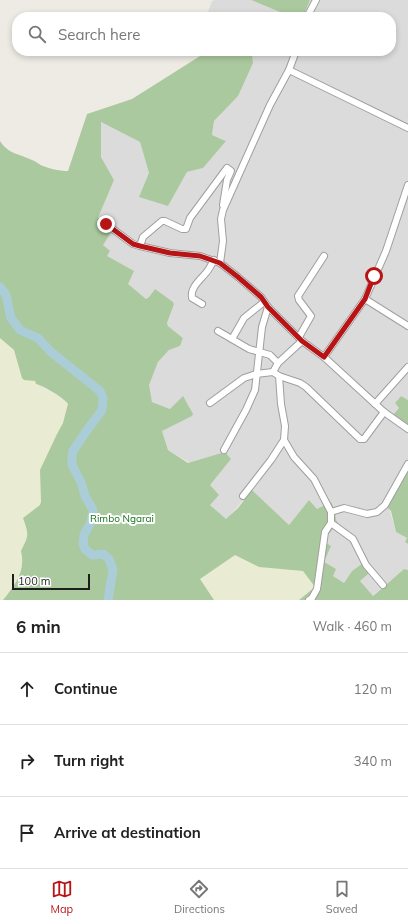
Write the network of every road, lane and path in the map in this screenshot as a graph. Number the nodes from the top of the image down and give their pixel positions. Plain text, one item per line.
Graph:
1 (316, 0) edge
2 (310, 12) edge
3 (294, 56) edge
4 (289, 70) junction
5 (408, 128) edge
6 (230, 171) junction
7 (238, 175) junction
8 (408, 185) edge
9 (223, 210) junction
10 (106, 224) dead end
11 (140, 246) junction
12 (324, 256) dead end
13 (217, 262) junction
14 (365, 299) junction
15 (264, 302) junction
16 (202, 304) dead end
17 (268, 307) junction
18 (408, 326) edge
19 (218, 331) dead end
20 (232, 339) junction
21 (300, 339) junction
22 (259, 353) junction
23 (324, 357) junction
24 (278, 363) junction
25 (408, 367) edge
26 (273, 372) junction
27 (256, 374) junction
28 (279, 376) junction
29 (210, 403) dead end
30 (376, 404) junction
31 (384, 412) junction
32 (408, 429) edge
33 (284, 440) junction
34 (224, 450) dead end
35 (408, 464) edge
36 (243, 496) dead end
37 (331, 512) junction
38 (331, 523) junction
39 (383, 585) dead end
40 (309, 600) edge

1 - 2 street
3 - 4 street
4 - 5 street
4 - 7 street
6 - 7 street
6 - 9 street
6 - 11 street
7 - 9 street
8 - 14 street
9 - 13 street
10 - 11 street
11 - 13 street
12 - 21 street
13 - 15 street
13 - 16 street
14 - 18 street
14 - 23 street
15 - 17 street
15 - 20 street
17 - 21 street
17 - 22 street
19 - 20 street
20 - 22 street
21 - 23 street
21 - 24 street
22 - 24 street
22 - 27 street
23 - 30 street
24 - 26 street
25 - 30 street
26 - 27 street
26 - 28 street
27 - 29 street
27 - 34 street
28 - 31 street
28 - 33 street
30 - 31 street
31 - 32 street
33 - 36 street
33 - 37 street
35 - 37 street
37 - 38 street
38 - 39 street
38 - 40 street

